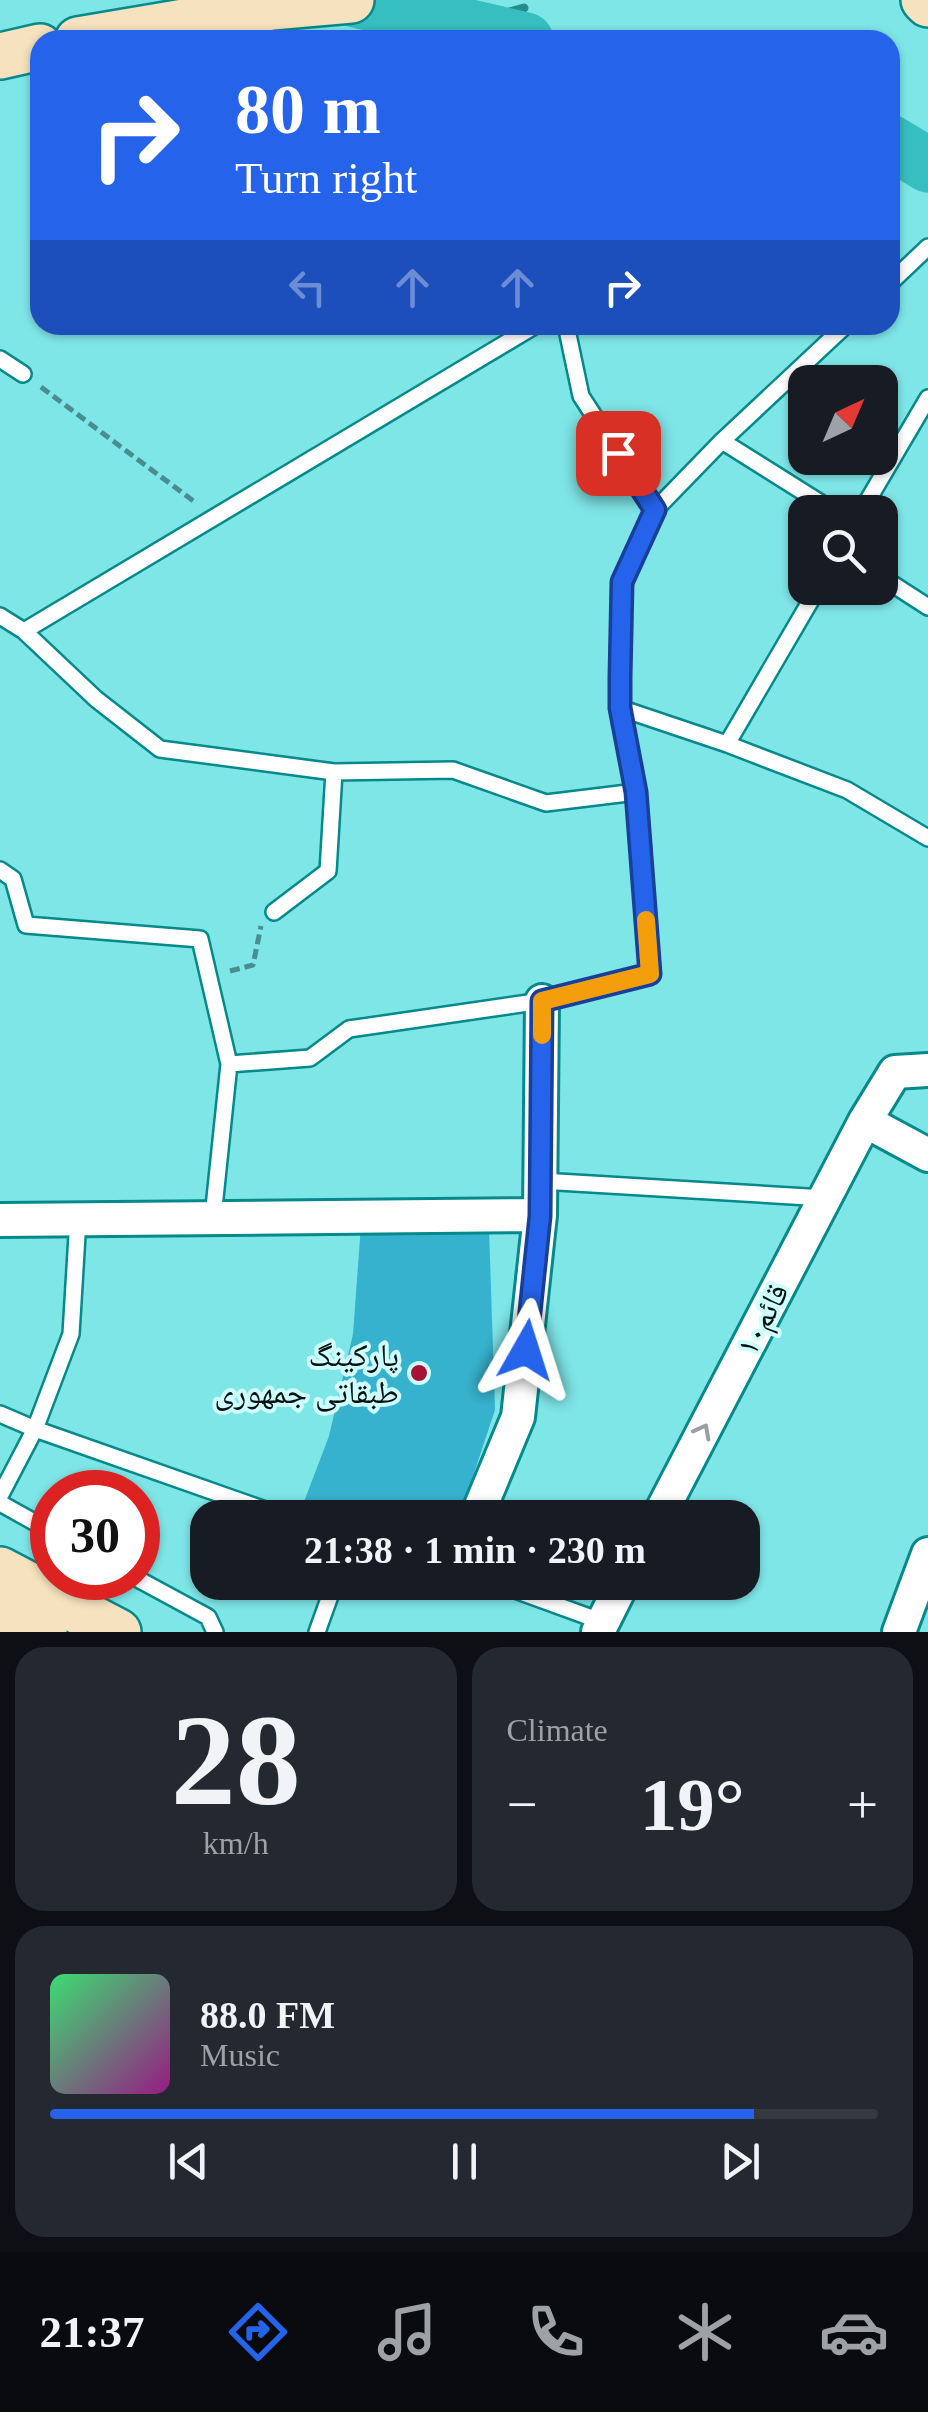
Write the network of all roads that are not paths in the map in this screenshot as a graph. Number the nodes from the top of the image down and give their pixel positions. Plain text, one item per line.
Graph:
1 (352, 0) edge
2 (150, 30) edge
3 (30, 49) edge
4 (0, 56) edge
5 (928, 248) edge
6 (900, 274) edge
7 (519, 335) edge
8 (568, 335) edge
9 (835, 335) edge
10 (0, 359) edge
11 (23, 374) road end
12 (928, 398) edge
13 (722, 441) junction
14 (808, 495) edge
15 (872, 495) edge
16 (655, 510) junction
17 (898, 588) edge
18 (808, 605) edge
19 (928, 608) edge
20 (0, 616) edge
21 (24, 631) junction
22 (620, 708) junction
23 (728, 744) junction
24 (334, 772) junction
25 (636, 792) junction
26 (928, 838) edge
27 (0, 870) edge
28 (274, 912) road end
29 (542, 1001) junction
30 (228, 1064) junction
31 (928, 1070) edge
32 (866, 1121) junction
33 (928, 1155) edge
34 (540, 1180) junction
35 (825, 1198) junction
36 (540, 1216) junction
37 (213, 1217) junction
38 (78, 1219) junction
39 (0, 1220) edge
40 (0, 1414) edge
41 (34, 1429) junction
42 (0, 1500) edge
43 (237, 1500) edge
44 (483, 1500) edge
45 (667, 1500) edge
46 (30, 1518) edge
47 (928, 1554) edge
48 (0, 1570) edge
49 (160, 1591) edge
50 (329, 1600) edge
51 (536, 1600) edge
52 (614, 1600) edge
53 (0, 1608) edge
54 (600, 1627) edge
55 (44, 1632) edge
56 (118, 1632) edge
57 (215, 1632) edge
58 (318, 1632) edge
59 (899, 1632) edge

1 - 2 main road
3 - 4 main road
5 - 6 lane
7 - 21 lane
8 - 16 lane
9 - 13 lane
10 - 11 lane
12 - 15 lane
13 - 14 lane
13 - 16 lane
16 - 22 lane
17 - 19 lane
18 - 23 lane
20 - 21 lane
21 - 24 lane
22 - 23 lane
22 - 25 lane
23 - 26 lane
24 - 25 lane
24 - 28 lane
25 - 29 lane
27 - 30 lane
29 - 30 lane
29 - 34 street
30 - 37 lane
31 - 32 street, قائم۱۰
32 - 33 street
32 - 35 street, قائم۱۰
34 - 35 lane
34 - 36 street
45 -> 35 street, قائم۱۰
36 - 37 street
36 - 44 street
37 - 38 street
38 - 39 street
38 - 41 lane
40 - 41 lane
41 - 42 lane
41 - 43 lane
42 - 46 lane
47 - 59 street
48 - 56 main road
49 - 57 lane
50 - 58 lane
51 - 54 lane
52 - 54 street
53 - 55 main road

